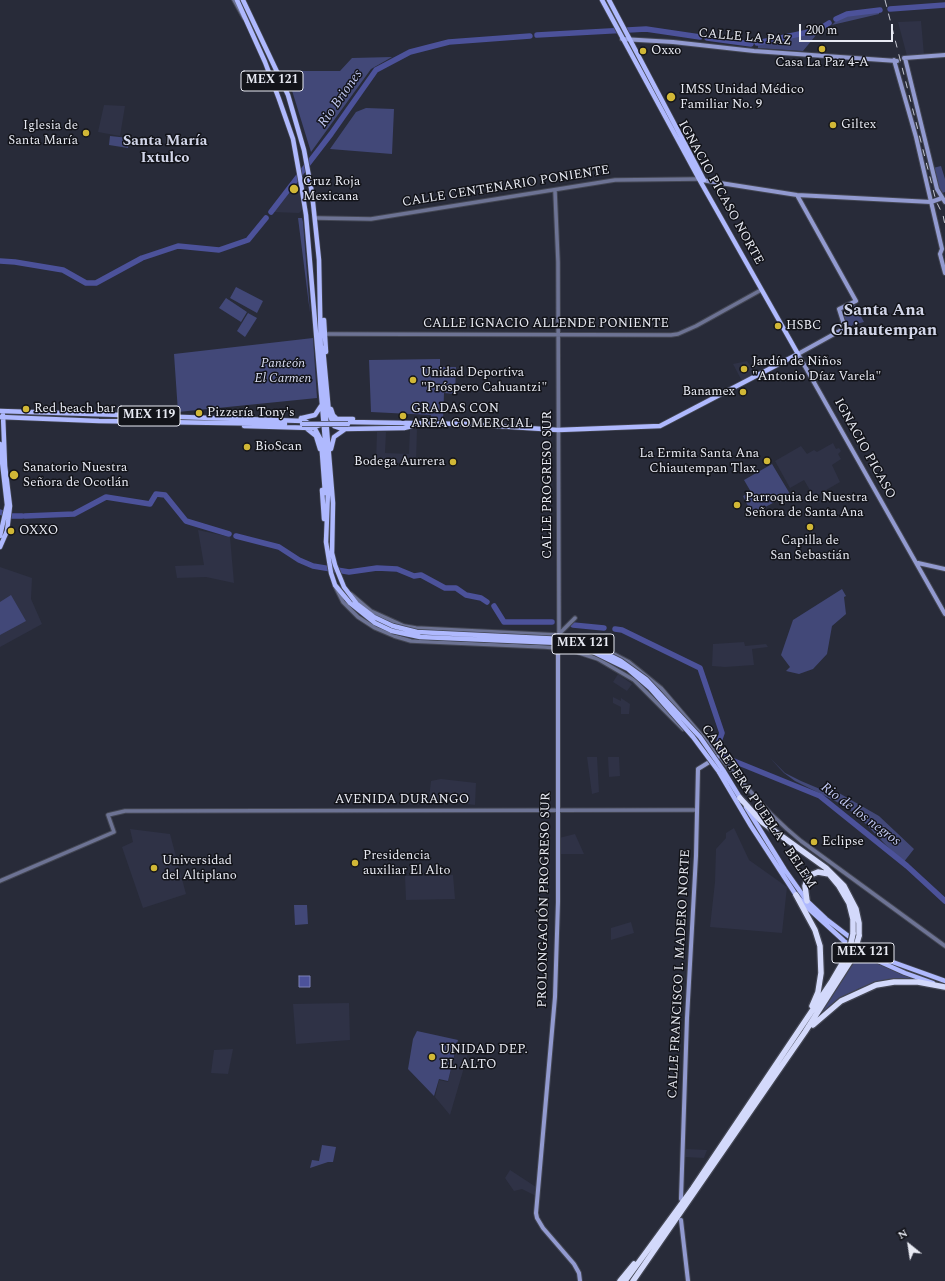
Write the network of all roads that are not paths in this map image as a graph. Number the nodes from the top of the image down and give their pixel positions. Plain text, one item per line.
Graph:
1 (234, 0) edge
2 (237, 0) edge
3 (244, 0) edge
4 (602, 0) edge
5 (609, 0) edge
6 (247, 22) junction
7 (622, 39) junction
8 (628, 39) junction
9 (945, 55) edge
10 (701, 180) junction
11 (555, 191) junction
12 (797, 195) junction
13 (944, 200) edge
14 (931, 202) junction
15 (316, 218) junction
16 (309, 248) junction
17 (319, 248) junction
18 (311, 267) junction
19 (320, 267) junction
20 (945, 273) edge
21 (762, 290) junction
22 (313, 297) junction
23 (323, 334) junction
24 (557, 334) junction
25 (798, 354) junction
26 (322, 405) junction
27 (1, 411) edge
28 (331, 412) junction
29 (82, 413) junction
30 (1, 417) edge
31 (16, 419) junction
32 (337, 419) junction
33 (82, 421) junction
34 (216, 421) junction
35 (303, 423) junction
36 (327, 423) junction
37 (346, 425) junction
38 (473, 425) junction
39 (3, 427) junction
40 (314, 428) junction
41 (558, 430) junction
42 (0, 444) edge
43 (330, 454) junction
44 (327, 503) junction
45 (8, 512) junction
46 (7, 520) junction
47 (332, 531) junction
48 (326, 535) junction
49 (0, 536) edge
50 (0, 547) edge
51 (331, 561) junction
52 (918, 564) junction
53 (945, 570) edge
54 (338, 580) junction
55 (335, 585) junction
56 (945, 614) edge
57 (575, 618) dead end
58 (393, 628) junction
59 (529, 634) junction
60 (548, 635) junction
61 (558, 635) junction
62 (569, 636) junction
63 (553, 640) junction
64 (563, 643) junction
65 (528, 646) junction
66 (545, 647) junction
67 (557, 648) junction
68 (567, 649) junction
69 (607, 650) junction
70 (622, 658) junction
71 (598, 659) junction
72 (617, 669) junction
73 (693, 737) junction
74 (719, 756) junction
75 (721, 771) junction
76 (740, 798) junction
77 (557, 810) junction
78 (697, 810) junction
79 (0, 881) edge
80 (796, 895) junction
81 (808, 901) junction
82 (856, 935) junction
83 (945, 946) edge
84 (851, 954) junction
85 (945, 981) edge
86 (945, 987) edge
87 (808, 1016) junction
88 (805, 1032) junction
89 (682, 1199) dead end
90 (682, 1220) dead end
91 (650, 1248) junction
92 (634, 1279) edge
93 (580, 1281) edge
94 (620, 1281) edge
95 (626, 1281) edge
96 (688, 1281) edge

1 - 6 street, CARRETERA PUEBLA - BELEM
2 - 6 main road, CARRETERA PUEBLA - BELEM / MEX 121
3 - 15 main road, MEX 121
4 - 7 main road, IGNACIO PICASO NORTE
5 - 8 main road, IGNACIO PICASO NORTE
6 - 16 main road, CARRETERA PUEBLA - BELEM / MEX 121
7 - 8 main road, CALLE LA PAZ
7 - 10 main road, IGNACIO PICASO NORTE
8 - 10 main road, IGNACIO PICASO NORTE
8 - 14 main road, CALLE LA PAZ
9 - 13 main road
10 - 11 street, CALLE CENTENARIO PONIENTE
10 - 12 main road
10 - 21 main road, IGNACIO PICASO NORTE
11 - 15 street, CALLE CENTENARIO PONIENTE
11 - 24 street, CALLE PROGRESO SUR
12 - 14 main road
12 - 25 main road
13 - 14 main road
14 - 20 main road
15 - 17 main road, MEX 121
16 - 17 main road
16 - 18 main road, CARRETERA PUEBLA - BELEM / MEX 121
17 - 19 main road, MEX 121
18 - 19 main road
18 - 22 main road, CARRETERA PUEBLA - BELEM / MEX 121
19 - 23 main road, MEX 121
21 - 24 street, CALLE IGNACIO ALLENDE PONIENTE
21 - 25 main road, IGNACIO PICASO NORTE
22 - 23 main road
22 - 26 main road, CARRETERA PUEBLA - BELEM / MEX 121
23 - 24 street, CALLE IGNACIO ALLENDE PONIENTE
23 - 28 main road
23 - 36 main road
24 - 41 street, CALLE PROGRESO SUR
25 - 41 main road
25 - 52 main road, IGNACIO PICASO
26 - 35 main road
26 - 36 main road, CARRETERA PUEBLA - BELEM / MEX 121
27 - 29 main road, MEX 119
27 - 30 main road, MEX 119
28 - 32 main road
28 - 36 main road
29 - 33 main road
29 - 34 main road, MEX 119
30 - 31 main road, MEX 119
30 - 39 main road, MEX 119
31 - 33 main road, MEX 119
31 - 39 main road
32 - 36 main road
32 - 37 main road
33 - 34 main road, MEX 119
34 - 35 main road
35 - 37 main road, bridge
35 - 40 main road
35 - 40 main road
35 - 48 main road
36 - 37 main road
36 - 40 main road
36 - 43 main road, CARRETERA PUEBLA - BELEM / MEX 121
36 - 44 main road, CARRETERA PUEBLA - BELEM / MEX 121
37 - 38 main road
37 - 38 main road
37 - 43 main road
38 - 41 main road
39 - 45 main road, MEX 119
40 - 44 main road
41 - 61 street, CALLE PROGRESO SUR
42 - 45 main road, MEX 119
43 - 47 main road, CARRETERA PUEBLA - BELEM / MEX 121
44 - 47 main road
44 - 48 main road, CARRETERA PUEBLA - BELEM / MEX 121
45 - 46 main road, MEX 119
46 - 49 main road, MEX 119
46 - 50 main road, MEX 119
47 - 51 main road, CARRETERA PUEBLA - BELEM / MEX 121
48 - 51 main road, CARRETERA PUEBLA - BELEM / MEX 121
51 - 54 main road, CARRETERA PUEBLA - BELEM / MEX 121
52 - 53 main road
52 - 56 main road, IGNACIO PICASO
54 - 55 main road, CARRETERA PUEBLA - BELEM / MEX 121
54 - 58 main road, CARRETERA PUEBLA - BELEM / MEX 121
54 - 59 street
55 - 58 main road, CARRETERA PUEBLA - BELEM / MEX 121
55 - 65 street, CARRETERA PUEBLA - BELEM
57 - 61 street
58 - 73 main road, CARRETERA PUEBLA - BELEM / MEX 121, bridge
58 - 75 main road, CARRETERA PUEBLA - BELEM / MEX 121, bridge
59 - 60 street
59 - 65 street
60 - 61 street
60 - 63 street
61 - 62 street
61 - 63 street
61 - 64 street
61 - 67 main road, PROLONGACIÓN PROGRESO SUR
62 - 64 street
62 - 69 street
63 - 66 street
63 - 67 street
64 - 67 street
64 - 68 street
65 - 66 street, CARRETERA PUEBLA - BELEM
66 - 67 street, CARRETERA PUEBLA - BELEM
67 - 68 street, CARRETERA PUEBLA - BELEM
67 - 77 main road, PROLONGACIÓN PROGRESO SUR
68 - 71 street, CARRETERA PUEBLA - BELEM
69 - 70 street
69 - 71 street
70 - 72 street
70 - 74 street
71 - 72 street, CARRETERA PUEBLA - BELEM
72 - 73 street, CARRETERA PUEBLA - BELEM
73 - 75 main road, CARRETERA PUEBLA - BELEM / MEX 121, bridge
74 - 78 main road, CALLE FRANCISCO I. MADERO NORTE
74 - 83 street
75 - 76 main road, CARRETERA PUEBLA - BELEM / MEX 121
75 - 80 main road, CARRETERA PUEBLA - BELEM / MEX 121
76 - 81 main road, CARRETERA PUEBLA - BELEM / MEX 121
76 - 82 highway
77 - 78 street, AVENIDA DURANGO
77 - 79 street, AVENIDA DURANGO
77 - 93 main road, PROLONGACIÓN PROGRESO SUR
78 - 89 main road, CALLE FRANCISCO I. MADERO NORTE
80 - 86 main road, CARRETERA PUEBLA - BELEM / MEX 121
80 - 87 highway
81 - 82 highway
81 - 85 main road, CARRETERA PUEBLA - BELEM / MEX 121
82 - 84 highway, bridge
84 - 87 highway
84 - 88 highway
86 - 88 highway
87 - 91 highway
88 - 92 highway
90 - 96 main road
91 - 94 highway
91 - 95 highway

